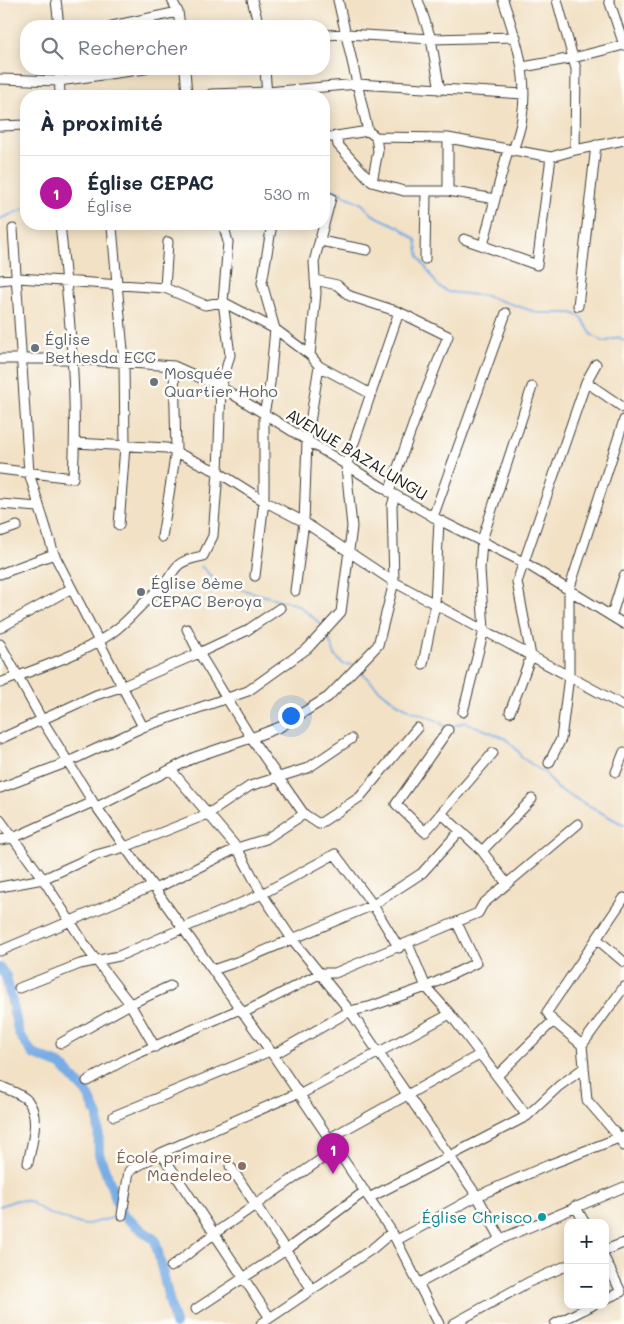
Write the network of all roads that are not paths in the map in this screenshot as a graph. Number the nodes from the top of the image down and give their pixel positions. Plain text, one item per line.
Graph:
1 (56, 0) edge
2 (172, 0) edge
3 (252, 0) edge
4 (338, 0) edge
5 (418, 0) edge
6 (504, 0) edge
7 (557, 0) edge
8 (609, 0) edge
9 (178, 12) junction
10 (58, 20) edge
11 (140, 20) edge
12 (179, 20) edge
13 (257, 20) edge
14 (347, 34) junction
15 (330, 35) edge
16 (516, 37) junction
17 (431, 40) junction
18 (624, 45) edge
19 (573, 58) junction
20 (522, 67) junction
21 (59, 75) edge
22 (102, 75) edge
23 (186, 75) edge
24 (265, 75) edge
25 (0, 79) edge
26 (59, 81) junction
27 (357, 84) junction
28 (60, 90) edge
29 (187, 90) edge
30 (267, 90) edge
31 (303, 90) edge
32 (440, 90) junction
33 (524, 94) junction
34 (20, 125) edge
35 (0, 126) edge
36 (368, 131) junction
37 (336, 136) junction
38 (330, 137) edge
39 (376, 137) junction
40 (448, 138) junction
41 (624, 140) edge
42 (596, 146) junction
43 (510, 150) junction
44 (575, 150) junction
45 (551, 157) junction
46 (372, 182) junction
47 (426, 191) junction
48 (448, 191) junction
49 (331, 198) dead end
50 (495, 199) junction
51 (330, 202) edge
52 (13, 229) dead end
53 (61, 230) edge
54 (112, 230) edge
55 (225, 230) edge
56 (271, 230) edge
57 (323, 230) edge
58 (464, 239) dead end
59 (320, 241) junction
60 (168, 242) dead end
61 (483, 245) junction
62 (367, 250) dead end
63 (425, 259) dead end
64 (18, 278) junction
65 (0, 280) edge
66 (315, 280) junction
67 (66, 282) junction
68 (116, 283) junction
69 (165, 288) junction
70 (223, 302) junction
71 (578, 306) dead end
72 (399, 312) junction
73 (506, 313) dead end
74 (275, 329) junction
75 (310, 354) junction
76 (0, 359) edge
77 (73, 359) junction
78 (23, 360) junction
79 (124, 362) junction
80 (596, 364) dead end
81 (174, 366) junction
82 (319, 366) junction
83 (586, 382) junction
84 (532, 387) dead end
85 (220, 388) junction
86 (371, 394) junction
87 (624, 408) edge
88 (264, 414) junction
89 (624, 420) edge
90 (307, 441) junction
91 (75, 443) junction
92 (125, 446) junction
93 (176, 451) junction
94 (346, 466) junction
95 (0, 469) edge
96 (218, 472) junction
97 (29, 473) junction
98 (392, 493) junction
99 (264, 501) junction
100 (0, 504) edge
101 (38, 507) junction
102 (436, 519) junction
103 (304, 522) junction
104 (119, 525) dead end
105 (17, 526) dead end
106 (0, 532) edge
107 (162, 538) dead end
108 (482, 540) junction
109 (350, 551) junction
110 (54, 554) junction
111 (526, 563) junction
112 (0, 574) edge
113 (255, 576) dead end
114 (624, 576) edge
115 (394, 582) junction
116 (70, 589) junction
117 (569, 590) junction
118 (295, 591) dead end
119 (435, 604) junction
120 (280, 608) dead end
121 (612, 614) junction
122 (624, 624) edge
123 (0, 628) edge
124 (187, 630) dead end
125 (484, 630) junction
126 (99, 640) junction
127 (0, 644) edge
128 (199, 653) junction
129 (531, 656) junction
130 (423, 664) dead end
131 (17, 676) junction
132 (569, 676) junction
133 (0, 683) edge
134 (122, 687) junction
135 (229, 698) junction
136 (624, 706) edge
137 (463, 712) dead end
138 (510, 712) dead end
139 (42, 720) junction
140 (143, 727) junction
141 (417, 728) dead end
142 (448, 730) dead end
143 (251, 738) junction
144 (0, 739) edge
145 (351, 739) dead end
146 (624, 752) edge
147 (493, 753) dead end
148 (68, 762) junction
149 (549, 763) dead end
150 (172, 771) junction
151 (616, 772) dead end
152 (280, 778) junction
153 (0, 788) edge
154 (532, 799) dead end
155 (95, 804) junction
156 (441, 813) junction
157 (208, 814) junction
158 (304, 814) junction
159 (0, 820) edge
160 (578, 824) dead end
161 (460, 831) junction
162 (13, 838) junction
163 (0, 840) edge
164 (126, 847) junction
165 (237, 848) junction
166 (482, 851) junction
167 (43, 879) junction
168 (507, 884) junction
169 (0, 888) edge
170 (154, 888) junction
171 (262, 894) junction
172 (624, 898) edge
173 (373, 905) junction
174 (70, 920) junction
175 (457, 923) junction
176 (181, 928) junction
177 (292, 939) junction
178 (598, 940) junction
179 (408, 944) junction
180 (399, 948) junction
181 (0, 951) edge
182 (98, 962) junction
183 (624, 962) edge
184 (213, 970) junction
185 (321, 974) junction
186 (170, 986) dead end
187 (426, 987) junction
188 (624, 987) edge
189 (19, 988) dead end
190 (130, 1004) junction
191 (241, 1011) junction
192 (350, 1011) junction
193 (450, 1014) junction
194 (553, 1021) junction
195 (61, 1043) dead end
196 (582, 1045) junction
197 (155, 1048) junction
198 (271, 1053) junction
199 (378, 1054) junction
200 (481, 1054) junction
201 (584, 1068) junction
202 (498, 1075) junction
203 (87, 1081) dead end
204 (0, 1086) edge
205 (299, 1094) junction
206 (406, 1095) junction
207 (114, 1116) dead end
208 (527, 1116) junction
209 (622, 1137) edge
210 (328, 1139) junction
211 (624, 1146) edge
212 (336, 1149) junction
213 (160, 1153) junction
214 (449, 1155) junction
215 (28, 1163) dead end
216 (230, 1166) dead end
217 (624, 1187) edge
218 (367, 1194) junction
219 (477, 1196) junction
220 (256, 1204) junction
221 (576, 1206) junction
222 (122, 1215) dead end
223 (583, 1219) edge
224 (392, 1232) junction
225 (215, 1234) junction
226 (501, 1239) junction
227 (397, 1240) junction
228 (624, 1243) edge
229 (609, 1249) edge
230 (286, 1250) junction
231 (171, 1267) dead end
232 (609, 1267) edge
233 (564, 1268) edge
234 (245, 1278) junction
235 (420, 1283) junction
236 (311, 1288) junction
237 (609, 1297) edge
238 (196, 1309) dead end
239 (584, 1309) edge
240 (270, 1318) junction
241 (261, 1324) edge
242 (440, 1324) edge
243 (453, 1324) edge
244 (556, 1324) edge

1 - 10 street
2 - 9 street
3 - 13 street
4 - 14 street
5 - 17 street
6 - 16 street
7 - 19 street
8 - 18 street
9 - 11 street
9 - 12 street
14 - 15 street
14 - 17 street
14 - 27 street
16 - 17 street
16 - 20 street
17 - 32 street
18 - 19 street
19 - 20 street
19 - 44 street
20 - 33 street
21 - 26 street
22 - 26 street
23 - 29 street
24 - 30 street
25 - 26 street
26 - 28 street
27 - 31 street
27 - 32 street
27 - 36 street
32 - 33 street
33 - 43 street
34 - 35 street
36 - 37 street
36 - 39 street
37 - 38 street
37 - 46 street
39 - 40 street
39 - 46 street
40 - 43 street
40 - 48 street
41 - 42 street
42 - 44 street
42 - 71 street
43 - 45 street
43 - 50 street
44 - 45 street
45 - 61 street
46 - 47 street
47 - 48 street
47 - 63 street
48 - 50 street
49 - 51 street
50 - 61 street
52 - 64 street
53 - 67 street
54 - 68 street
55 - 70 street
56 - 74 street
57 - 59 street
58 - 61 street
59 - 62 street
59 - 66 street
60 - 69 street
64 - 65 street
64 - 67 street
64 - 78 street
66 - 72 street
66 - 75 street
67 - 68 street
67 - 77 street
68 - 69 street
68 - 79 street
69 - 70 street
70 - 74 street
70 - 85 street
72 - 86 street
72 - 98 street
73 - 102 street
74 - 75 street
74 - 88 street
75 - 82 street
76 - 78 street, AVENUE BAZALUNGU
77 - 78 street, AVENUE BAZALUNGU
77 - 79 street, AVENUE BAZALUNGU
77 - 91 street
78 - 97 street
79 - 81 street, AVENUE BAZALUNGU
79 - 92 street
80 - 83 street
81 - 85 street, AVENUE BAZALUNGU
81 - 93 street
82 - 86 street
82 - 90 street
83 - 87 street
83 - 111 street
84 - 108 street
85 - 88 street, AVENUE BAZALUNGU
85 - 96 street
86 - 94 street
88 - 90 street, AVENUE BAZALUNGU
88 - 99 street
89 - 117 street
90 - 94 street, AVENUE BAZALUNGU
90 - 103 street
91 - 92 street
91 - 97 street
92 - 93 street
92 - 104 street
93 - 96 street
93 - 107 street
94 - 98 street, AVENUE BAZALUNGU
94 - 109 street
95 - 97 street
96 - 99 street
96 - 126 street
97 - 101 street
98 - 102 street, AVENUE BAZALUNGU
98 - 115 street
99 - 103 street
99 - 113 street
100 - 101 street
101 - 110 street
102 - 108 street, AVENUE BAZALUNGU
102 - 119 street
103 - 109 street
103 - 118 street
105 - 106 street
108 - 111 street, AVENUE BAZALUNGU
108 - 125 street
109 - 115 street
109 - 135 street
110 - 112 street
110 - 116 street
111 - 117 street, AVENUE BAZALUNGU
111 - 129 street
114 - 121 street
115 - 119 street
115 - 143 street
116 - 123 street
116 - 126 street
117 - 121 street, AVENUE BAZALUNGU
117 - 132 street
119 - 125 street
119 - 130 street
120 - 128 street
121 - 122 street, AVENUE BAZALUNGU
124 - 128 street
125 - 129 street
125 - 137 street
126 - 131 street
126 - 134 street
127 - 131 street
128 - 134 street
128 - 135 street
129 - 132 street
129 - 138 street
131 - 133 street
131 - 139 street
132 - 136 street
132 - 149 street
134 - 139 street
134 - 140 street
135 - 140 street
135 - 143 street
139 - 144 street
139 - 148 street
140 - 148 street
141 - 158 street
142 - 156 street
143 - 150 street
143 - 152 street
145 - 152 street
146 - 151 street
147 - 156 street
148 - 153 street
148 - 155 street
150 - 155 street
150 - 157 street
152 - 157 street
152 - 158 street
154 - 166 street
155 - 162 street
155 - 164 street
156 - 161 street
157 - 164 street
157 - 165 street
158 - 165 street
159 - 162 street
160 - 168 street
161 - 166 street
161 - 173 street
162 - 163 street
162 - 167 street
164 - 167 street
164 - 170 street
165 - 170 street
165 - 171 street
166 - 168 street
167 - 169 street
167 - 174 street
168 - 175 street
170 - 174 street
170 - 176 street
171 - 173 street
171 - 176 street
171 - 177 street
172 - 178 street
173 - 177 street
173 - 180 street
174 - 181 street
174 - 182 street
175 - 179 street
175 - 187 street
176 - 182 street
176 - 184 street
177 - 184 street
177 - 185 street
178 - 183 street
178 - 194 street
179 - 180 street
179 - 187 street
180 - 185 street
182 - 189 street
182 - 190 street
184 - 191 street
185 - 191 street
185 - 192 street
186 - 190 street
187 - 192 street
187 - 193 street
188 - 196 street
190 - 195 street
190 - 197 street
191 - 197 street
191 - 198 street
192 - 198 street
192 - 199 street
193 - 199 street
193 - 200 street
194 - 196 street
194 - 202 street
196 - 201 street
197 - 203 street
198 - 205 street
198 - 207 street
199 - 205 street
199 - 206 street
200 - 202 street
200 - 206 street
201 - 208 street
201 - 209 street
202 - 208 street
204 - 215 street
205 - 210 street
205 - 213 street
206 - 210 street
206 - 214 street
208 - 214 street
209 - 211 street
209 - 219 street
210 - 212 street
212 - 218 street
212 - 220 street
213 - 222 street
213 - 225 street
214 - 218 street
214 - 219 street
216 - 220 street
217 - 221 street
218 - 224 street
218 - 230 street
219 - 226 street
219 - 227 street
220 - 225 street
220 - 230 street
221 - 223 street
221 - 226 street
224 - 227 street
224 - 236 street
225 - 231 street
225 - 234 street
226 - 235 street
227 - 235 street
228 - 229 street
230 - 234 street
230 - 236 street
232 - 237 street
233 - 243 street
234 - 238 street
234 - 240 street
235 - 242 street
236 - 240 street
239 - 244 street
240 - 241 street

